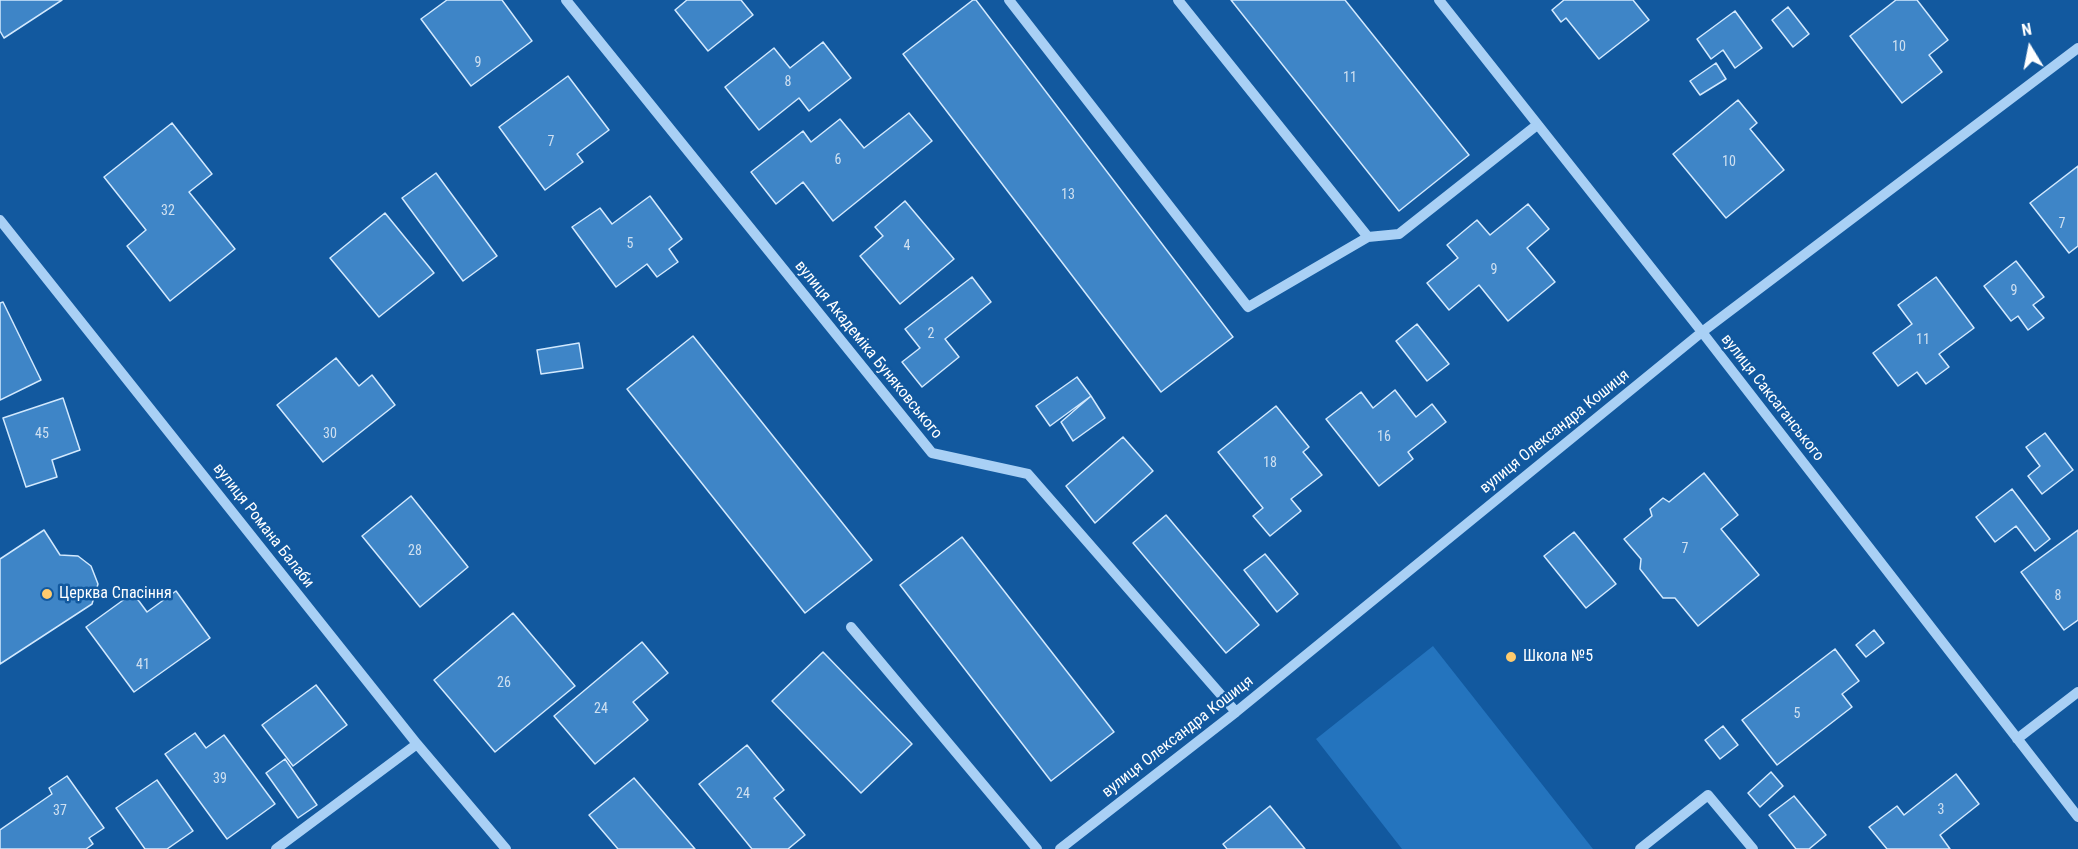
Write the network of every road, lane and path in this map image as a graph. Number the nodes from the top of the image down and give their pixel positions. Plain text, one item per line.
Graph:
1 (566, 0) edge
2 (1009, 0) edge
3 (1178, 0) edge
4 (1439, 0) edge
5 (2078, 48) edge
6 (1537, 125) junction
7 (0, 220) edge
8 (1368, 237) junction
9 (1702, 333) junction
10 (851, 627) dead end
11 (2078, 692) edge
12 (1236, 712) junction
13 (2017, 739) junction
14 (417, 744) junction
15 (2078, 817) edge
16 (276, 849) edge
17 (506, 849) edge
18 (1037, 849) edge
19 (1060, 849) edge
20 (1640, 849) edge
21 (1753, 849) edge

1 - 12 street, вулиця Академіка Буняковського
2 - 8 street
3 - 8 street
4 - 6 street, вулиця Саксаганського
5 - 9 street, вулиця Олександра Кошиця
6 - 8 street
6 - 9 street, вулиця Саксаганського
7 - 14 street, вулиця Романа Балаби
9 - 12 street, вулиця Олександра Кошиця
9 - 13 street, вулиця Саксаганського
10 - 18 street
11 - 13 street
12 - 19 street, вулиця Олександра Кошиця
13 - 15 street, вулиця Саксаганського
14 - 16 street
14 - 17 street, вулиця Романа Балаби
20 - 21 street

